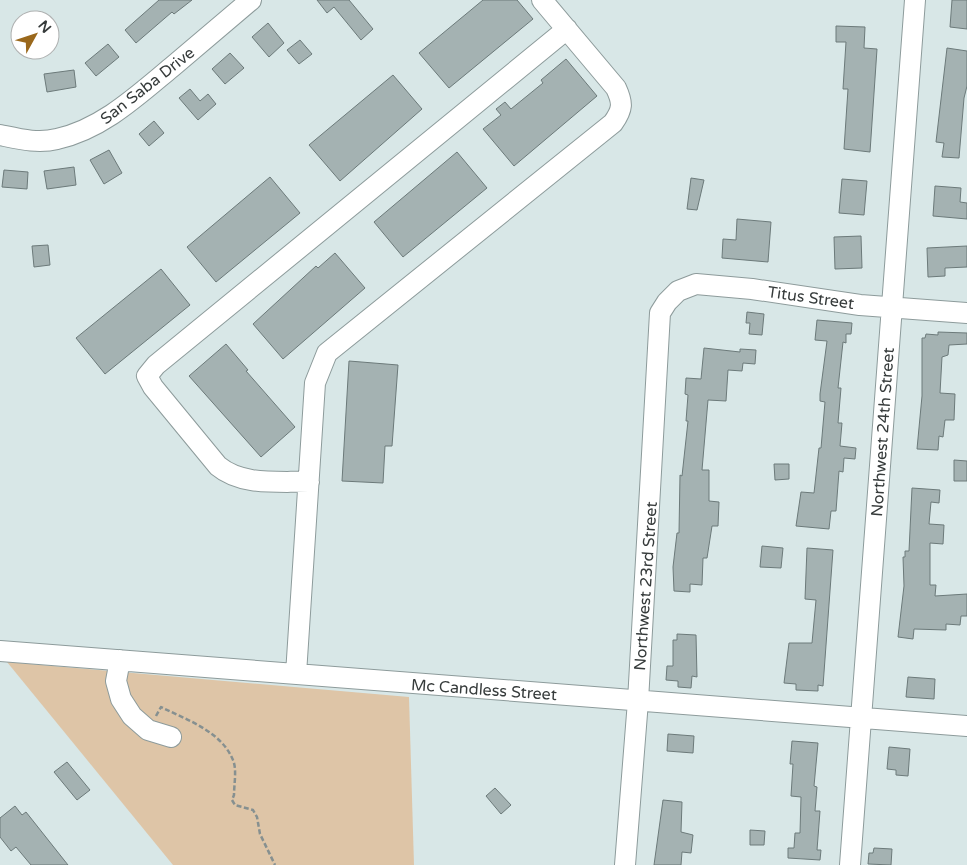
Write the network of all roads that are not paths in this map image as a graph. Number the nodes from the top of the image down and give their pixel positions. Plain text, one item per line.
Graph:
1 (251, 0) edge
2 (542, 0) edge
3 (915, 0) edge
4 (567, 29) junction
5 (0, 135) edge
6 (892, 307) junction
7 (664, 308) joint
8 (967, 313) edge
9 (308, 491) junction
10 (0, 651) edge
11 (120, 660) junction
12 (296, 674) junction
13 (638, 701) junction
14 (861, 718) junction
15 (967, 726) edge
16 (171, 737) dead end
17 (625, 865) edge
18 (850, 865) edge

1 - 5 street, San Saba Drive
2 - 4 street
3 - 6 street, Northwest 24th Street
4 - 9 street
4 - 9 street
6 - 7 street, Titus Street
6 - 8 street, Titus Street
6 - 14 street, Northwest 24th Street
7 - 13 street, Northwest 23rd Street
9 - 12 street
10 - 11 street, Mc Candless Street
11 - 12 street, Mc Candless Street
11 - 16 street
12 - 13 street, Mc Candless Street
13 - 14 street, Mc Candless Street
13 - 17 street, Northwest 23rd Street
14 - 15 street, Mc Candless Street
14 - 18 street, Northwest 24th Street

